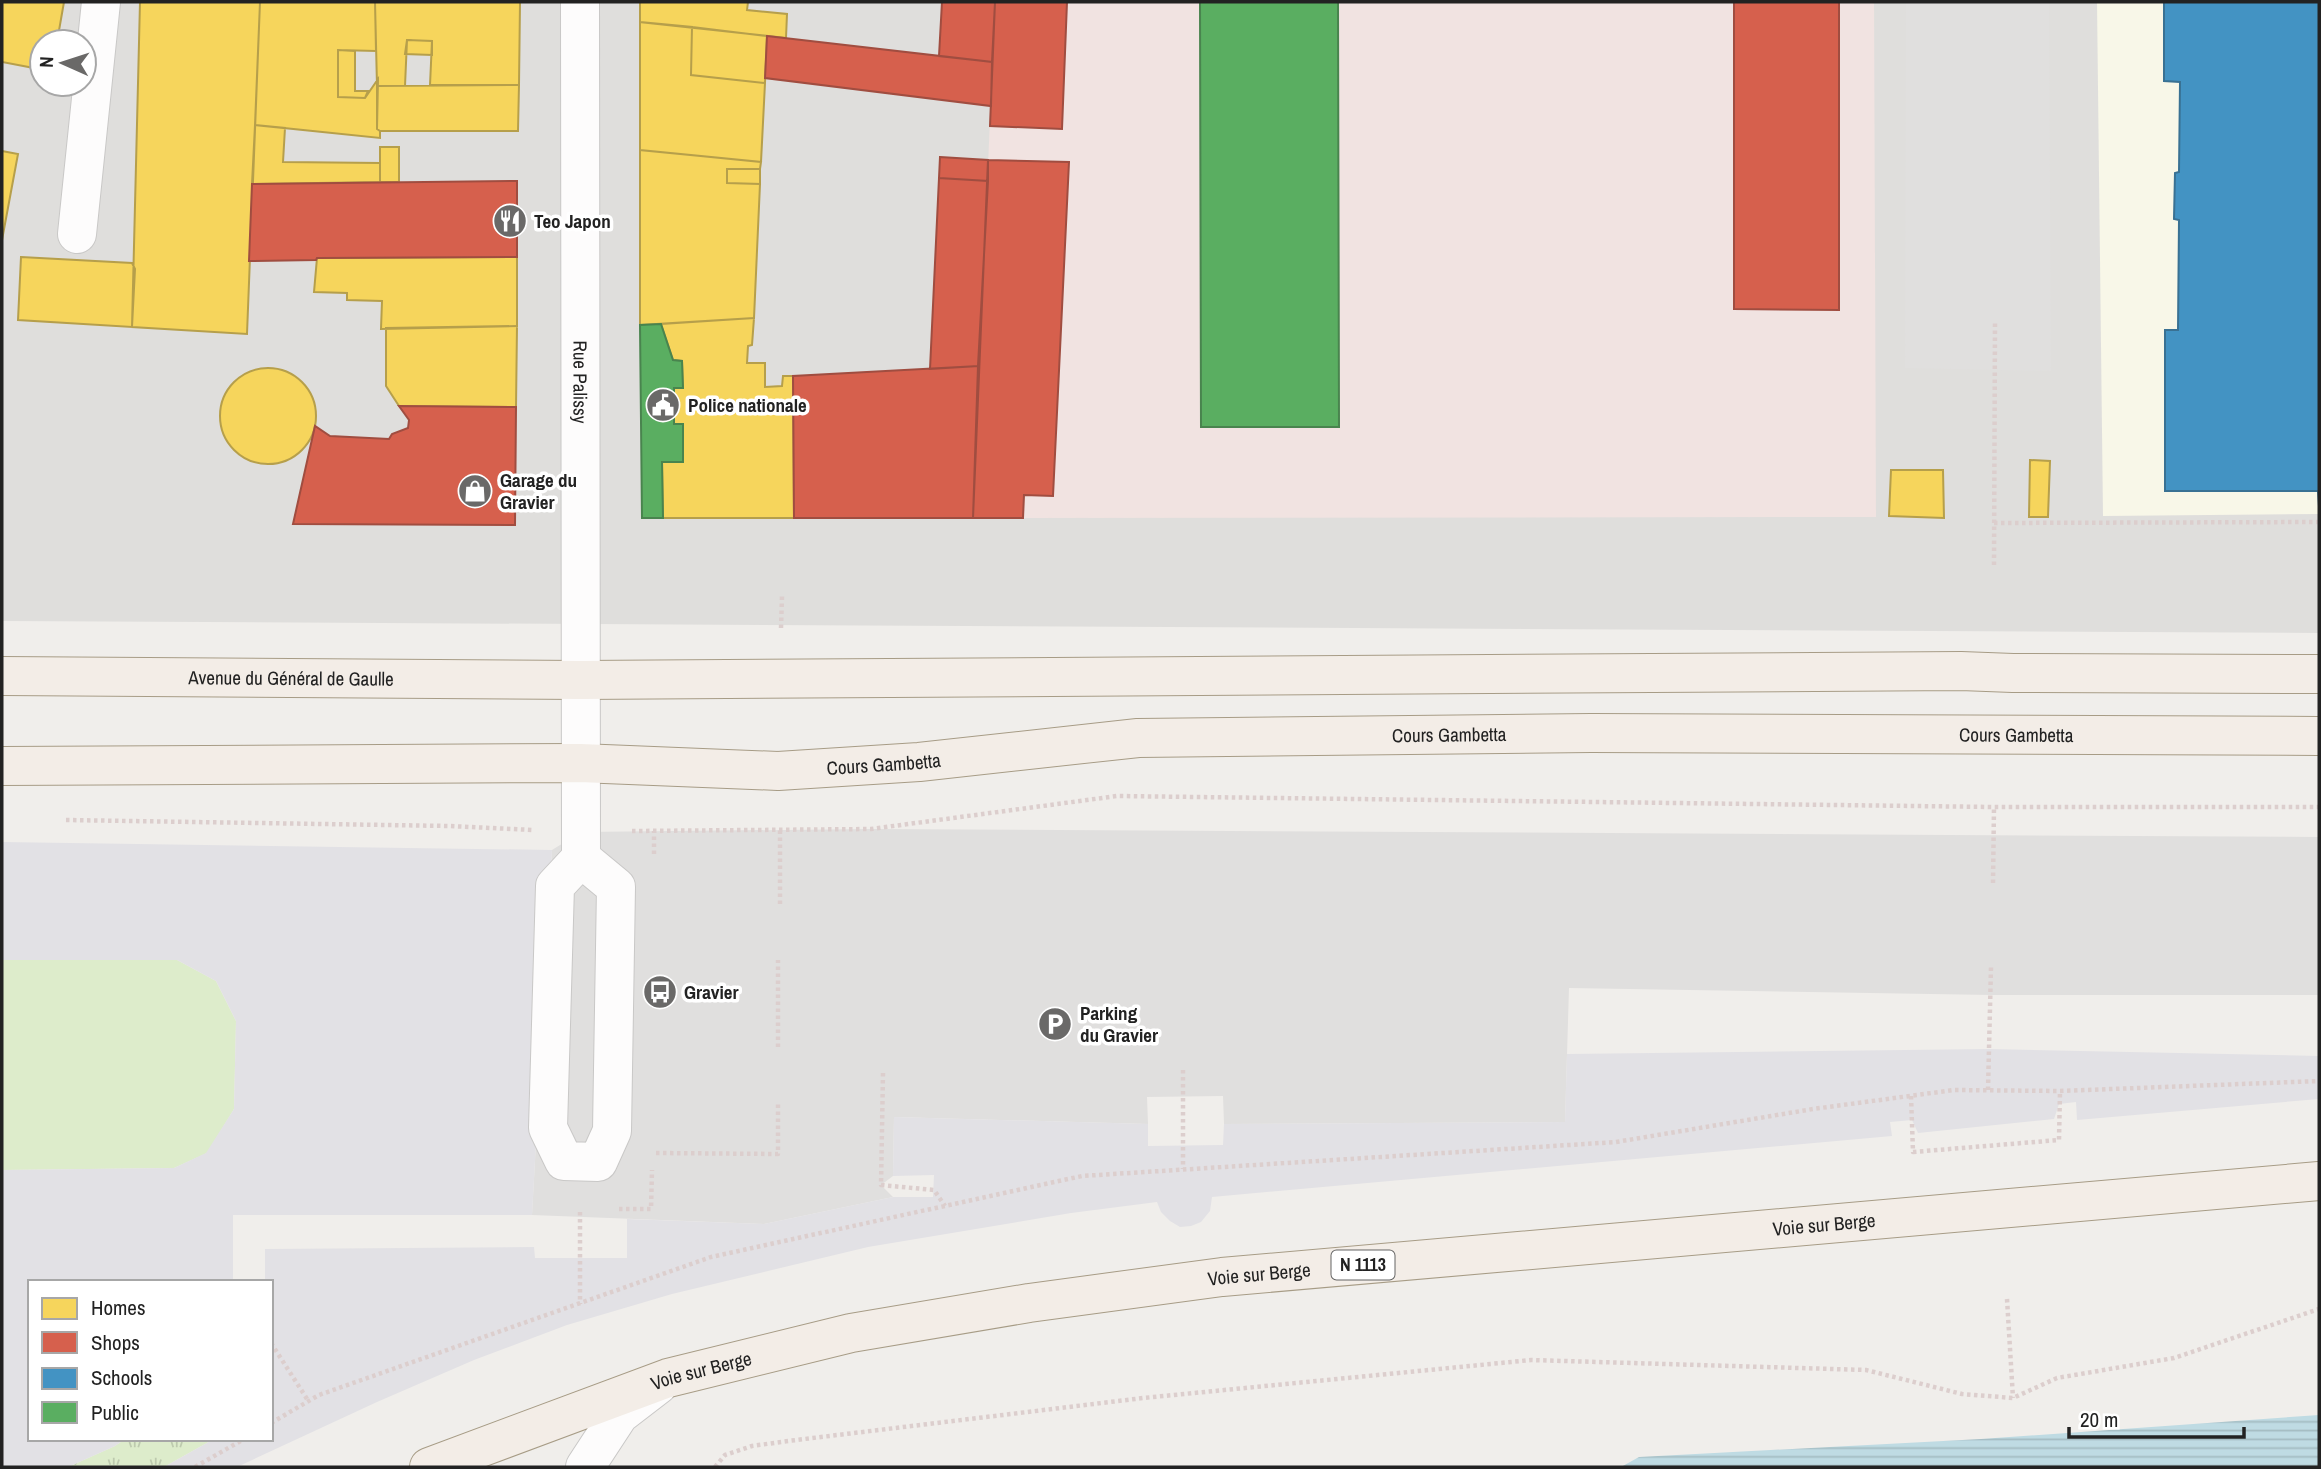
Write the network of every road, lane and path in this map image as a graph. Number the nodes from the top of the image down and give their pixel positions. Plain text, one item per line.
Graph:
1 (101, 2) edge
2 (580, 2) edge
3 (77, 234) dead end
4 (1995, 320) dead end
5 (2319, 522) edge
6 (1994, 523) junction
7 (1994, 565) dead end
8 (782, 596) dead end
9 (780, 636) dead end
10 (2319, 674) edge
11 (2, 676) edge
12 (581, 680) junction
13 (2319, 736) edge
14 (580, 763) junction
15 (2, 766) edge
16 (1994, 807) junction
17 (2319, 807) edge
18 (58, 820) dead end
19 (780, 829) junction
20 (581, 845) junction
21 (1993, 883) dead end
22 (780, 904) dead end
23 (778, 960) dead end
24 (1991, 967) dead end
25 (778, 1047) dead end
26 (1183, 1070) dead end
27 (883, 1073) dead end
28 (2319, 1081) edge
29 (1988, 1090) junction
30 (2060, 1091) junction
31 (1911, 1096) junction
32 (778, 1103) dead end
33 (652, 1153) dead end
34 (1183, 1169) junction
35 (2319, 1181) edge
36 (945, 1206) junction
37 (580, 1217) dead end
38 (2007, 1299) dead end
39 (580, 1304) junction
40 (2319, 1309) edge
41 (273, 1346) edge
42 (668, 1378) junction
43 (2013, 1398) junction
44 (309, 1402) junction
45 (273, 1422) edge
46 (240, 1441) edge
47 (195, 1467) edge
48 (429, 1467) edge
49 (585, 1467) edge
50 (715, 1467) edge

1 - 3 street
2 - 12 street, Rue Palissy
4 - 6 path
5 - 6 path
6 - 7 path
8 - 9 path
10 - 12 main road
11 - 12 main road, Avenue du Général de Gaulle
12 - 14 street, Rue Palissy
13 - 14 main road, Cours Gambetta
14 - 15 main road
14 - 20 street, Rue Palissy
16 - 17 path
16 - 19 path
16 - 21 path
18 - 20 path
19 - 20 path
19 - 22 path
20 - 20 street
23 - 25 path
24 - 29 path
26 - 34 path
27 - 36 path
28 - 30 path
29 - 30 path
29 - 31 path
30 - 31 path
31 - 34 path
32 - 33 path
34 - 36 path
35 - 42 main road, Voie sur Berge / N 1113
36 - 39 path
37 - 39 path
38 - 43 path
39 - 44 path
40 - 43 path
41 - 44 path
42 - 48 main road, Voie sur Berge / N 1113
42 - 49 street
43 - 50 path
44 - 45 path
46 - 47 path

